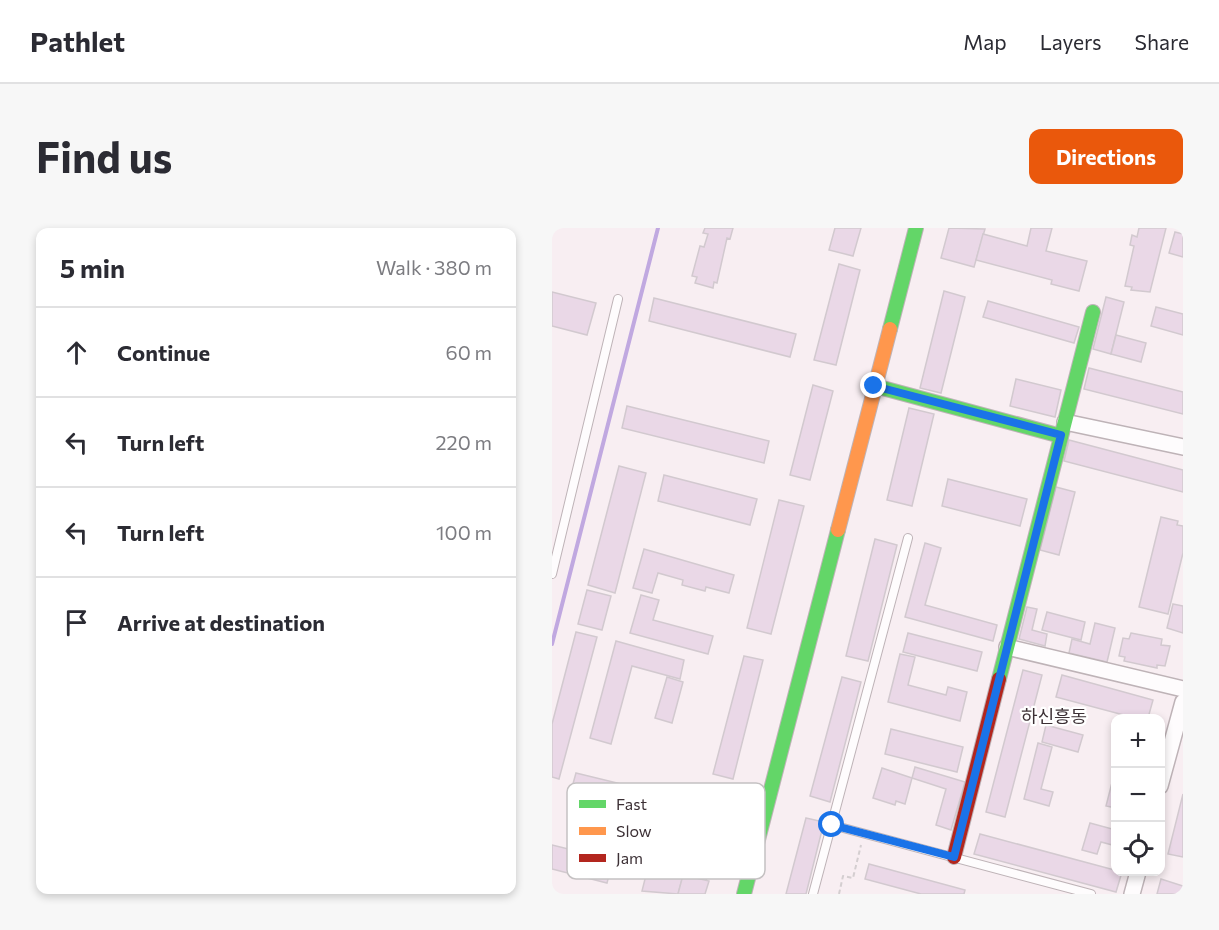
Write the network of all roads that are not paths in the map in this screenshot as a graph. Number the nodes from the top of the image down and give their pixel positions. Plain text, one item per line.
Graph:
1 (916, 228) edge
2 (618, 299) dead end
3 (1093, 312) dead end
4 (874, 386) junction
5 (1063, 429) junction
6 (1183, 447) edge
7 (908, 537) dead end
8 (552, 574) edge
9 (1007, 647) junction
10 (1183, 689) edge
11 (1183, 702) edge
12 (1165, 771) edge
13 (765, 812) edge
14 (832, 825) junction
15 (954, 857) junction
16 (1137, 876) edge
17 (748, 879) edge
18 (744, 894) edge
19 (813, 894) edge
20 (1091, 894) edge
21 (1132, 894) edge

1 - 4 street
2 - 8 lane
3 - 5 street
4 - 5 street
4 - 13 street
5 - 6 street
5 - 9 street
7 - 14 lane
9 - 10 street
9 - 15 street
11 - 12 street
14 - 15 lane
14 - 19 lane
15 - 20 lane
16 - 21 street
17 - 18 street

